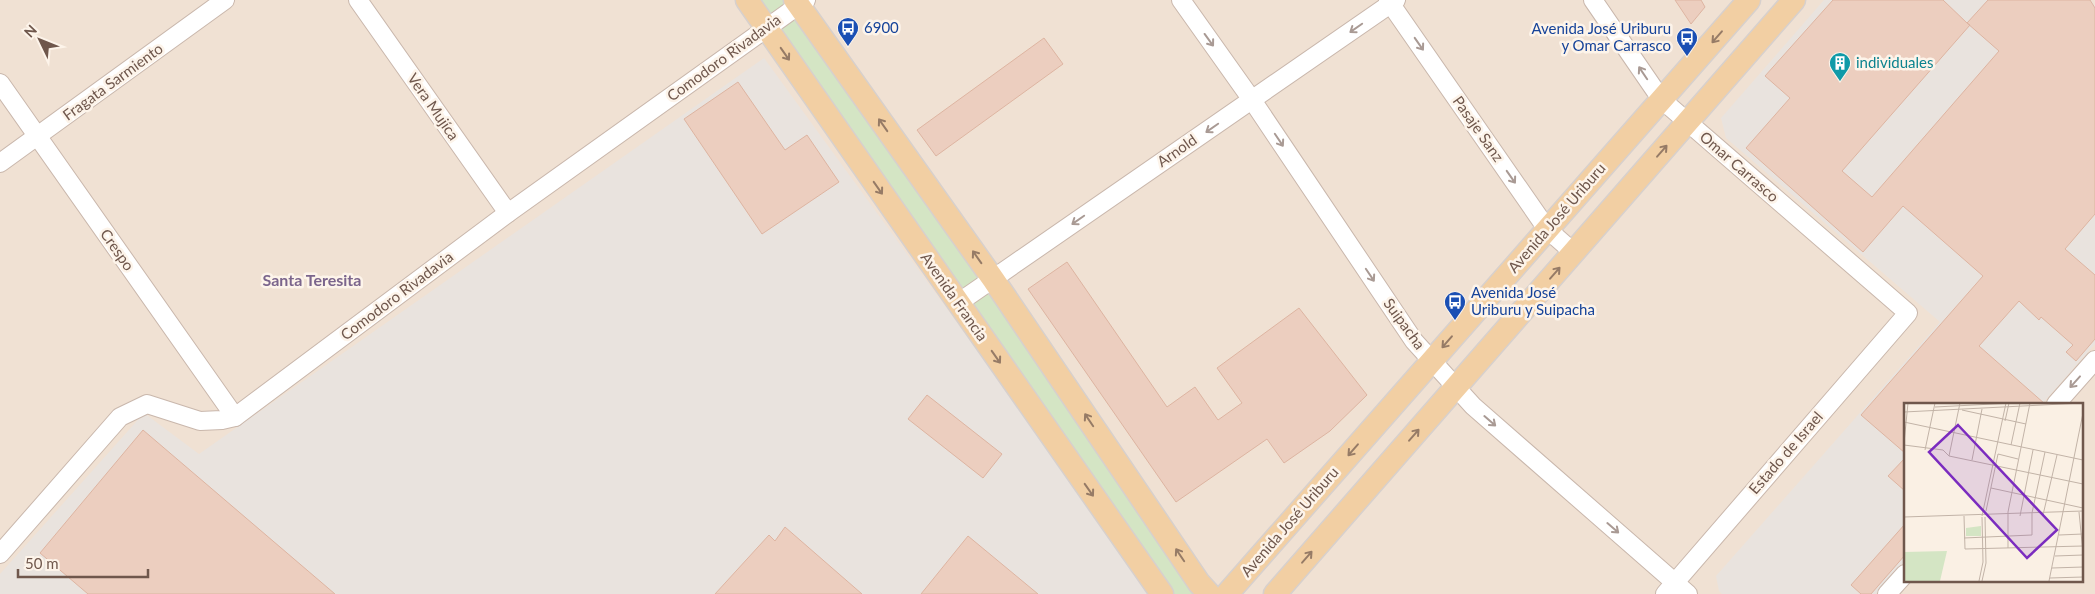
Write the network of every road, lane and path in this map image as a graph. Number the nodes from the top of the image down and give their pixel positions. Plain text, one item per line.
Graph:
1 (226, 0) edge
2 (358, 0) edge
3 (747, 0) edge
4 (1181, 0) edge
5 (1594, 0) edge
6 (1749, 0) edge
7 (1794, 0) edge
8 (1392, 1) edge
9 (800, 2) edge
10 (766, 27) junction
11 (0, 83) edge
12 (1662, 99) junction
13 (1252, 100) junction
14 (1687, 122) junction
15 (38, 137) junction
16 (0, 163) edge
17 (508, 213) junction
18 (1547, 229) junction
19 (1573, 252) junction
20 (993, 279) junction
21 (958, 302) junction
22 (1908, 313) joint
23 (1432, 360) junction
24 (2095, 360) edge
25 (1456, 387) junction
26 (2057, 403) edge
27 (235, 417) junction
28 (0, 554) edge
29 (1904, 575) edge
30 (1670, 588) edge
31 (1162, 594) edge
32 (1209, 594) edge
33 (1226, 594) edge
34 (1275, 594) edge
35 (1688, 594) edge
36 (1888, 594) edge

1 - 15 street, Fragata Sarmiento
2 - 17 street, Vera Mujíca
3 - 10 main road, Avenida Francia
4 -> 13 street, Suipacha
12 -> 5 street, Omar Carrasco
6 -> 12 main road, Avenida José Uriburu
7 - 14 main road
8 -> 13 street, Arnold
8 -> 18 street, Pasaje Sanz
9 - 10 street, Comodoro Rivadavia
20 -> 9 main road
10 - 17 street, Comodoro Rivadavia
10 -> 21 main road, Avenida Francia
11 - 15 street, Crespo
12 - 14 street, Omar Carrasco
12 - 18 main road, Avenida José Uriburu
13 -> 20 street, Arnold
13 -> 23 street, Suipacha
19 -> 14 main road
14 - 22 street, Omar Carrasco
15 - 16 street, Fragata Sarmiento
15 - 27 street, Crespo
17 - 27 street, Comodoro Rivadavia
18 - 19 street, Pasaje Sanz
18 -> 23 main road, Avenida José Uriburu
25 -> 19 main road
20 - 21 street, Arnold
32 -> 20 main road
21 -> 31 main road, Avenida Francia
22 - 30 street, Estado de Israel
23 - 25 street, Suipacha
23 -> 33 main road, Avenida José Uriburu
24 -> 26 street
25 -> 30 street, Suipacha
34 -> 25 main road
27 - 28 street, Comodoro Rivadavia
29 - 36 street
30 - 35 street, Suipacha

